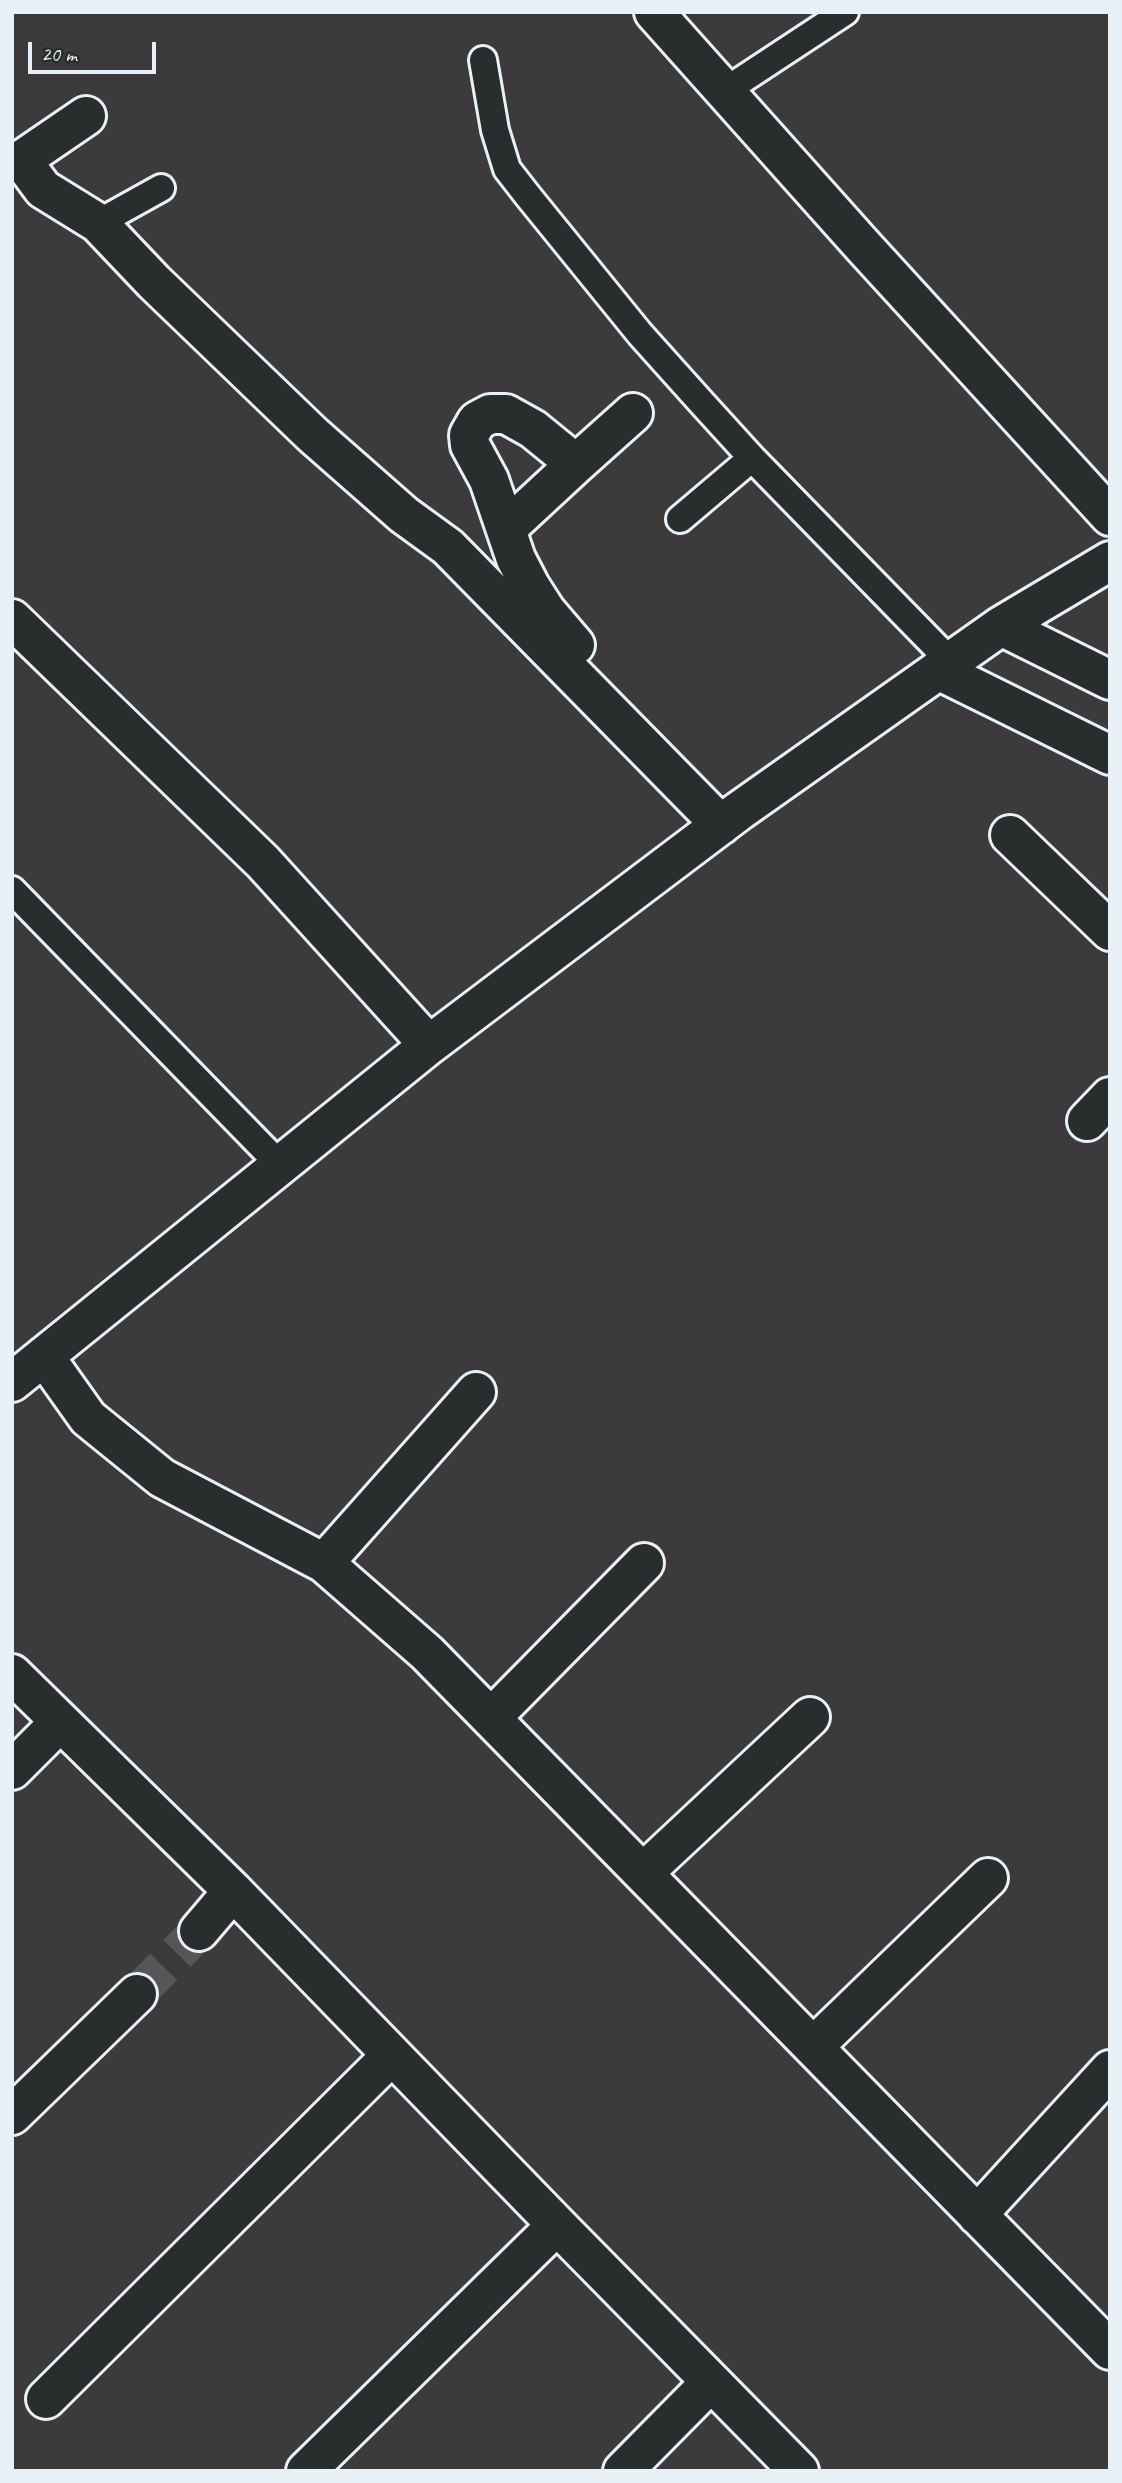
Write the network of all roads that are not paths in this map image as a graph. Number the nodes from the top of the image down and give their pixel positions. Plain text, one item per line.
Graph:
1 (654, 12) edge
2 (845, 12) edge
3 (483, 60) dead end
4 (725, 91) junction
5 (86, 116) dead end
6 (161, 188) dead end
7 (98, 223) junction
8 (633, 412) dead end
9 (752, 458) junction
10 (576, 464) junction
11 (1110, 516) edge
12 (680, 519) dead end
13 (507, 528) junction
14 (1110, 561) edge
15 (12, 619) edge
16 (1001, 626) junction
17 (944, 665) junction
18 (1110, 680) edge
19 (1110, 755) edge
20 (730, 818) junction
21 (1010, 835) dead end
22 (12, 890) edge
23 (1110, 931) edge
24 (429, 1045) junction
25 (280, 1165) junction
26 (44, 1356) junction
27 (12, 1382) edge
28 (476, 1391) dead end
29 (324, 1563) junction
30 (644, 1563) dead end
31 (12, 1674) edge
32 (810, 1717) dead end
33 (491, 1718) junction
34 (60, 1722) junction
35 (12, 1770) edge
36 (642, 1873) junction
37 (988, 1878) dead end
38 (233, 1891) junction
39 (199, 1931) tunnel mouth
40 (137, 1994) tunnel mouth
41 (813, 2048) junction
42 (392, 2054) junction
43 (1110, 2070) edge
44 (12, 2115) edge
45 (977, 2215) junction
46 (556, 2225) junction
47 (1110, 2350) edge
48 (710, 2382) junction
49 (46, 2399) dead end
50 (306, 2471) edge
51 (624, 2471) edge
52 (799, 2471) edge

1 - 4 street
2 - 4 lane
3 - 9 lane
4 - 11 street
5 - 7 street
6 - 7 lane
7 - 20 street
8 - 10 street
9 - 12 lane
9 - 17 lane
10 - 13 street
10 - 13 street
13 - 20 street
14 - 16 street
15 - 24 street
16 - 17 street
16 - 18 street
17 - 19 street
17 - 20 street
20 - 24 street
21 - 23 street
22 - 25 lane
24 - 25 street
25 - 26 street
26 - 27 street
26 - 29 street
28 - 29 street
29 - 33 street
30 - 33 street
31 - 34 street
32 - 36 street
33 - 36 street
34 - 35 street
34 - 38 street
36 - 41 street
37 - 41 street
38 - 39 street
38 - 42 street
40 - 44 street
41 - 45 street
42 - 46 street
42 - 49 street
43 - 45 street
45 - 47 street
46 - 48 street
46 - 50 street
48 - 51 street
48 - 52 street

